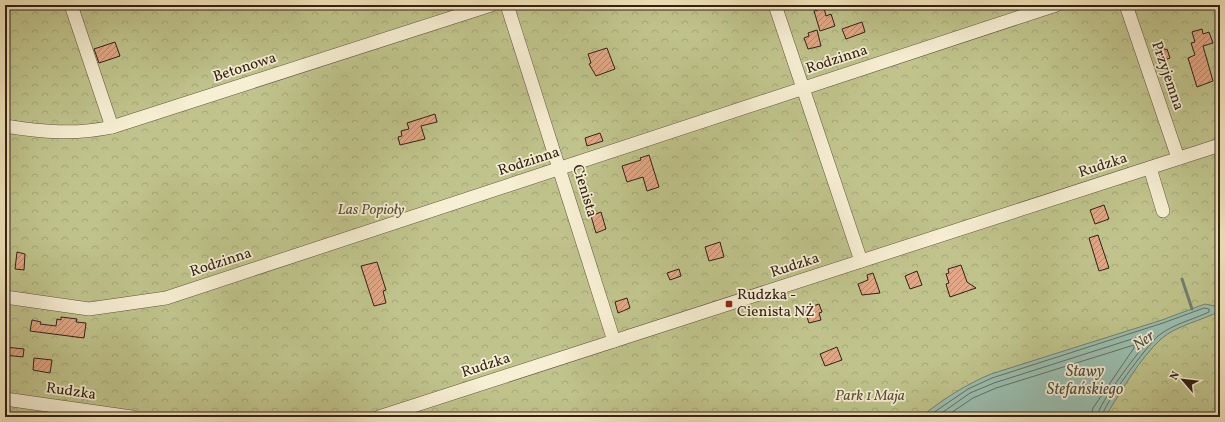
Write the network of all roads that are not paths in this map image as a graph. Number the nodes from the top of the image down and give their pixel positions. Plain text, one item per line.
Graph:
1 (71, 5) edge
2 (491, 5) edge
3 (507, 5) edge
4 (775, 5) edge
5 (1056, 5) edge
6 (1126, 5) edge
7 (802, 89) junction
8 (5, 126) edge
9 (112, 127) junction
10 (1220, 145) edge
11 (1178, 158) junction
12 (1150, 168) junction
13 (560, 169) junction
14 (1163, 211) dead end
15 (861, 261) junction
16 (5, 297) edge
17 (614, 341) junction
18 (5, 399) edge
19 (132, 417) edge
20 (379, 417) edge

1 - 9 street
2 - 9 street, Betonowa
3 - 13 street, Cienista
4 - 7 street
5 - 7 street, Rodzinna
6 - 11 street, Przyjemna
7 - 13 street, Rodzinna
7 - 15 street
8 - 9 street, Betonowa
10 - 11 street, Rudzka
11 - 12 street, Rudzka
12 - 14 street
12 - 15 street, Rudzka
13 - 16 street, Rodzinna
13 - 17 street, Cienista
15 - 17 street, Rudzka
17 - 20 street, Rudzka
18 - 19 street, Rudzka

